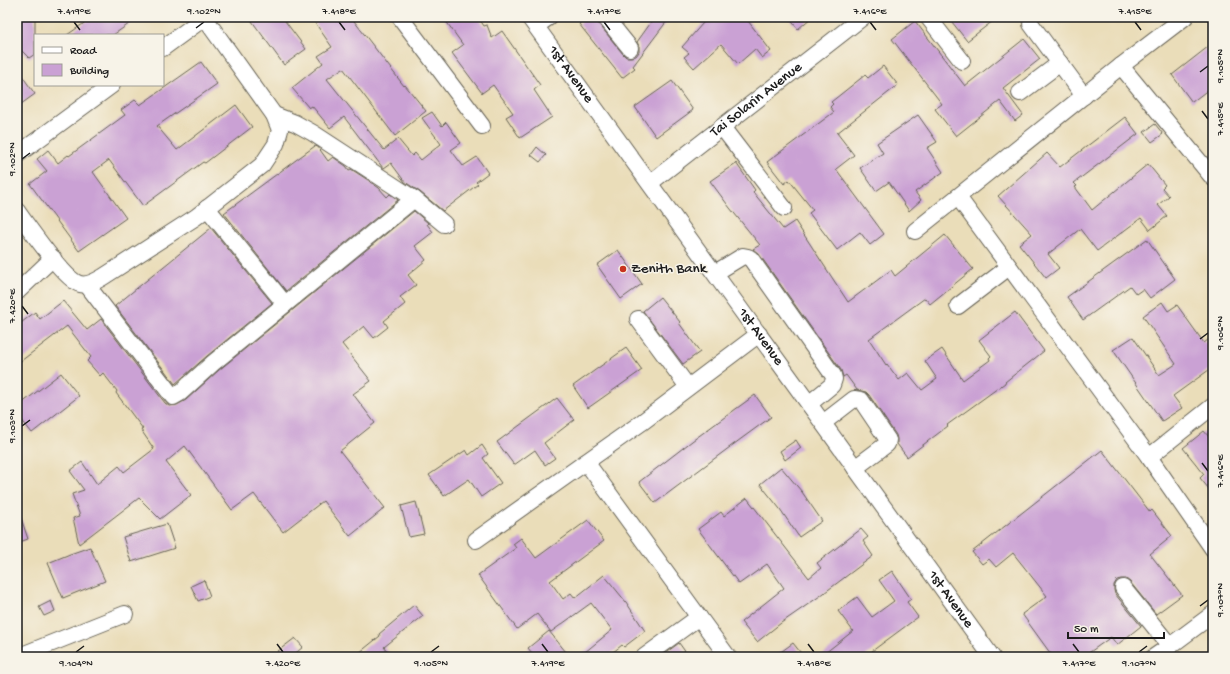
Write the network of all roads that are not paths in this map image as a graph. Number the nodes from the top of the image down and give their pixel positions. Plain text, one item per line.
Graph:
1 (204, 17) edge
2 (400, 17) edge
3 (549, 17) edge
4 (605, 17) edge
5 (863, 17) edge
6 (928, 17) edge
7 (1185, 17) edge
8 (533, 22) edge
9 (1031, 24) dead end
10 (164, 47) edge
11 (630, 48) dead end
12 (962, 61) dead end
13 (1060, 63) junction
14 (1121, 66) junction
15 (111, 86) edge
16 (1020, 93) dead end
17 (1084, 96) junction
18 (274, 115) junction
19 (482, 126) dead end
20 (722, 127) junction
21 (17, 155) edge
22 (1213, 178) edge
23 (650, 183) junction
24 (958, 197) junction
25 (414, 200) junction
26 (207, 208) junction
27 (784, 208) dead end
28 (17, 211) edge
29 (444, 224) dead end
30 (915, 231) dead end
31 (53, 258) junction
32 (1009, 267) junction
33 (715, 273) junction
34 (87, 285) junction
35 (17, 292) edge
36 (285, 304) junction
37 (958, 306) dead end
38 (638, 319) dead end
39 (759, 334) junction
40 (688, 387) junction
41 (810, 404) junction
42 (1213, 406) edge
43 (823, 423) junction
44 (1150, 457) junction
45 (586, 462) junction
46 (856, 468) junction
47 (476, 540) dead end
48 (1213, 549) edge
49 (1123, 588) dead end
50 (125, 614) dead end
51 (1213, 614) edge
52 (699, 617) junction
53 (1170, 646) junction
54 (17, 657) edge
55 (644, 657) edge
56 (728, 657) edge
57 (992, 657) edge
58 (1154, 657) edge

1 - 10 street
1 - 18 street
2 - 19 street
3 - 8 street
4 - 11 street
5 - 20 street, Tai Solarin Avenue
6 - 12 street
7 - 14 street
8 - 23 street, 1st Avenue
9 - 13 street
13 - 16 street
13 - 17 street
14 - 17 street
14 - 22 street
15 - 21 street
17 - 24 street
18 - 25 street
18 - 26 street
20 - 23 street, Tai Solarin Avenue
20 - 27 street
23 - 33 street, 1st Avenue
24 - 30 street
24 - 32 street
25 - 29 street
25 - 36 street
26 - 34 street
26 - 36 street
28 - 31 street
31 - 34 street
31 - 35 street
32 - 37 street
32 - 44 street
33 - 39 street, 1st Avenue
33 - 41 street
34 - 36 street
38 - 40 street
39 - 40 street
39 - 41 street, 1st Avenue
40 - 45 street
41 - 43 street, 1st Avenue
42 - 44 street
43 - 46 street, 1st Avenue
43 - 46 street
44 - 48 street
45 - 47 street
45 - 52 street
46 - 57 street, 1st Avenue
49 - 53 street
50 - 54 street
51 - 53 street
52 - 55 street
52 - 56 street
53 - 58 street

